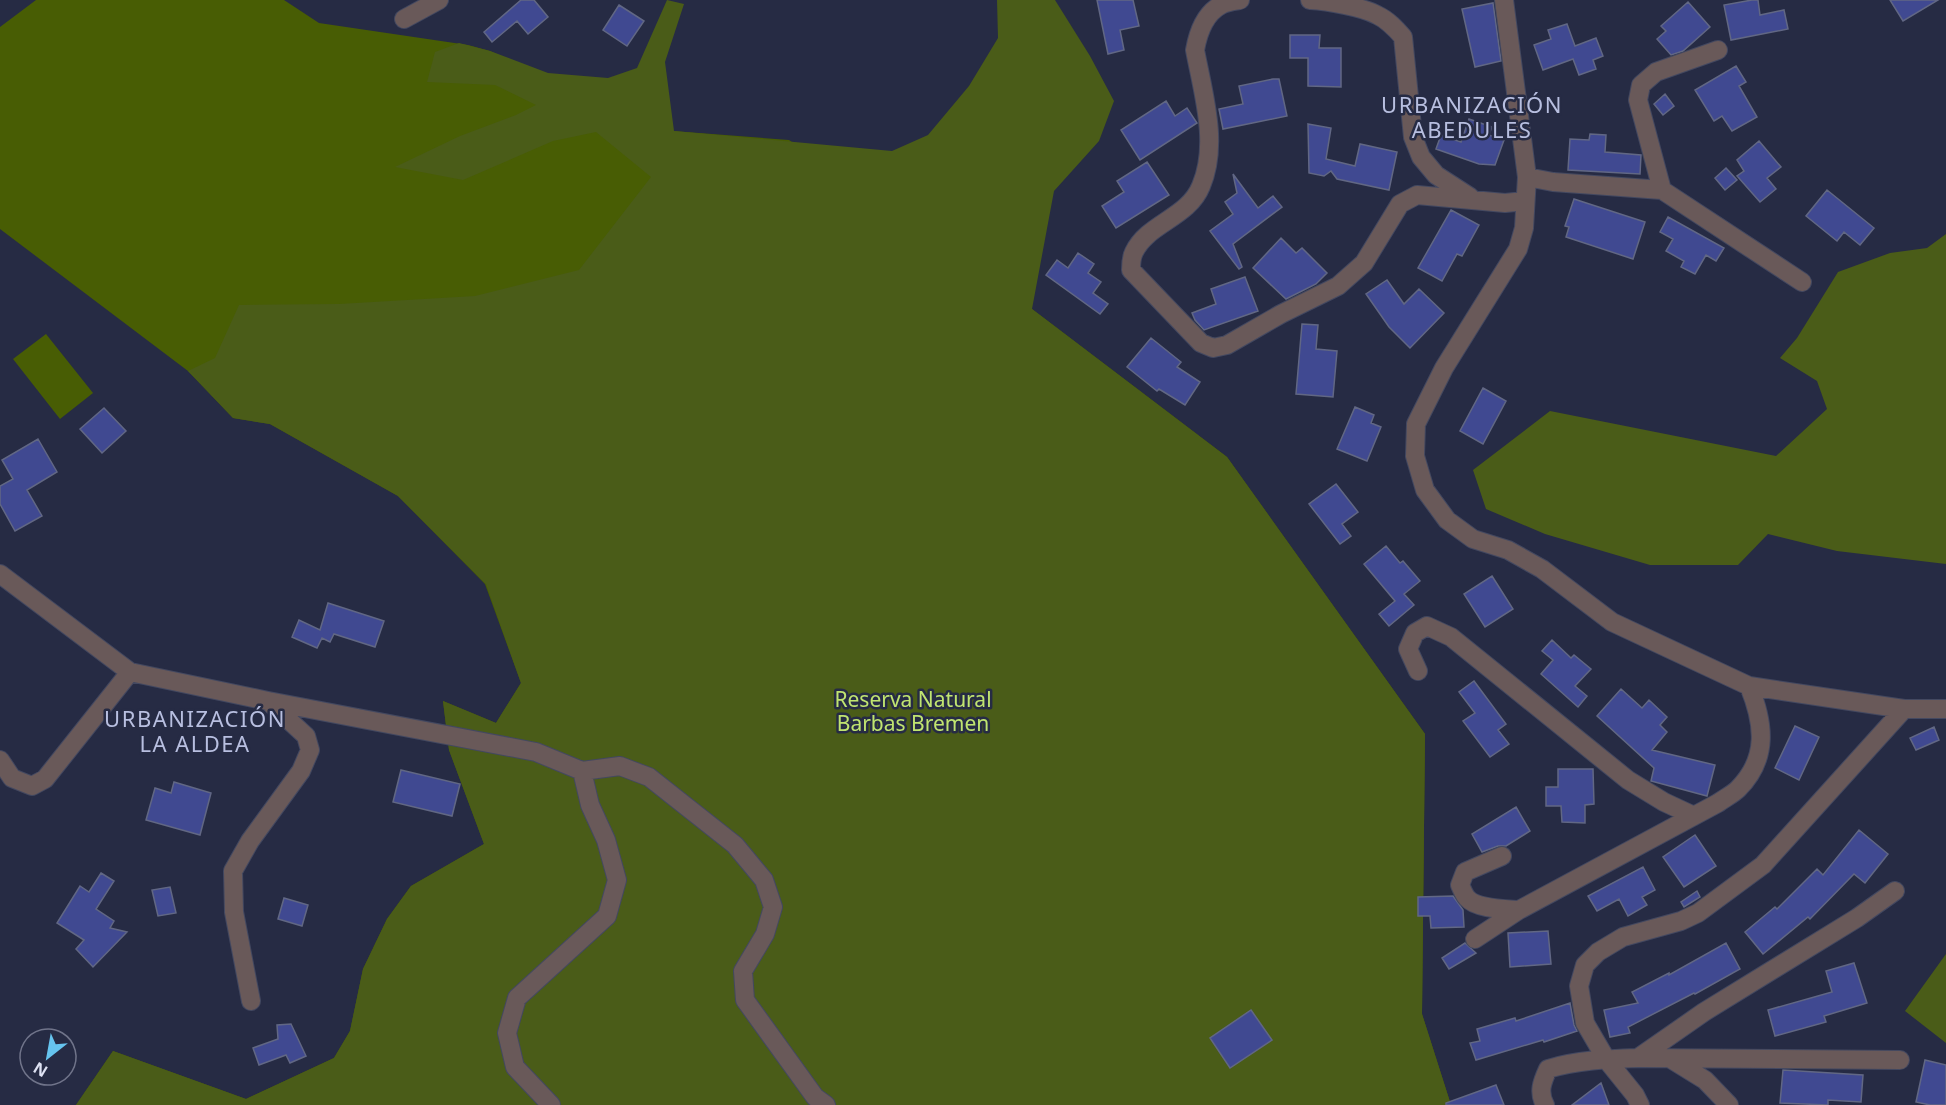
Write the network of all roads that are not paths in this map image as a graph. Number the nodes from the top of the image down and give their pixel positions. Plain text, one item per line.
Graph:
1 (439, 0) edge
2 (1240, 0) edge
3 (1310, 0) edge
4 (1504, 0) edge
5 (404, 19) dead end
6 (1718, 50) dead end
7 (1527, 177) junction
8 (1662, 190) junction
9 (1473, 199) junction
10 (1525, 201) junction
11 (1802, 282) dead end
12 (0, 574) edge
13 (1418, 671) dead end
14 (130, 672) junction
15 (1749, 686) junction
16 (268, 701) junction
17 (1904, 709) junction
18 (1946, 709) edge
19 (0, 760) edge
20 (582, 771) junction
21 (1694, 816) junction
22 (1502, 856) dead end
23 (1895, 891) dead end
24 (1519, 910) junction
25 (1475, 939) dead end
26 (251, 1001) dead end
27 (1638, 1058) junction
28 (1606, 1059) junction
29 (1671, 1059) junction
30 (1900, 1060) dead end
31 (551, 1105) edge
32 (826, 1105) edge
33 (1545, 1105) edge
34 (1640, 1105) edge
35 (1729, 1105) edge

1 - 5 street
2 - 9 street
3 - 9 street
4 - 7 street
6 - 8 street
7 - 8 street
7 - 10 street
8 - 11 street
9 - 10 street
10 - 15 street
12 - 14 street
13 - 21 street
14 - 16 street
14 - 19 street
15 - 17 street
15 - 21 street
16 - 20 street
16 - 26 street
17 - 18 street
17 - 28 street
20 - 31 street
20 - 32 street
21 - 24 street
22 - 24 street
23 - 27 street
24 - 25 street
27 - 28 street
27 - 29 street
28 - 33 street
28 - 34 street
29 - 30 street
29 - 35 street

